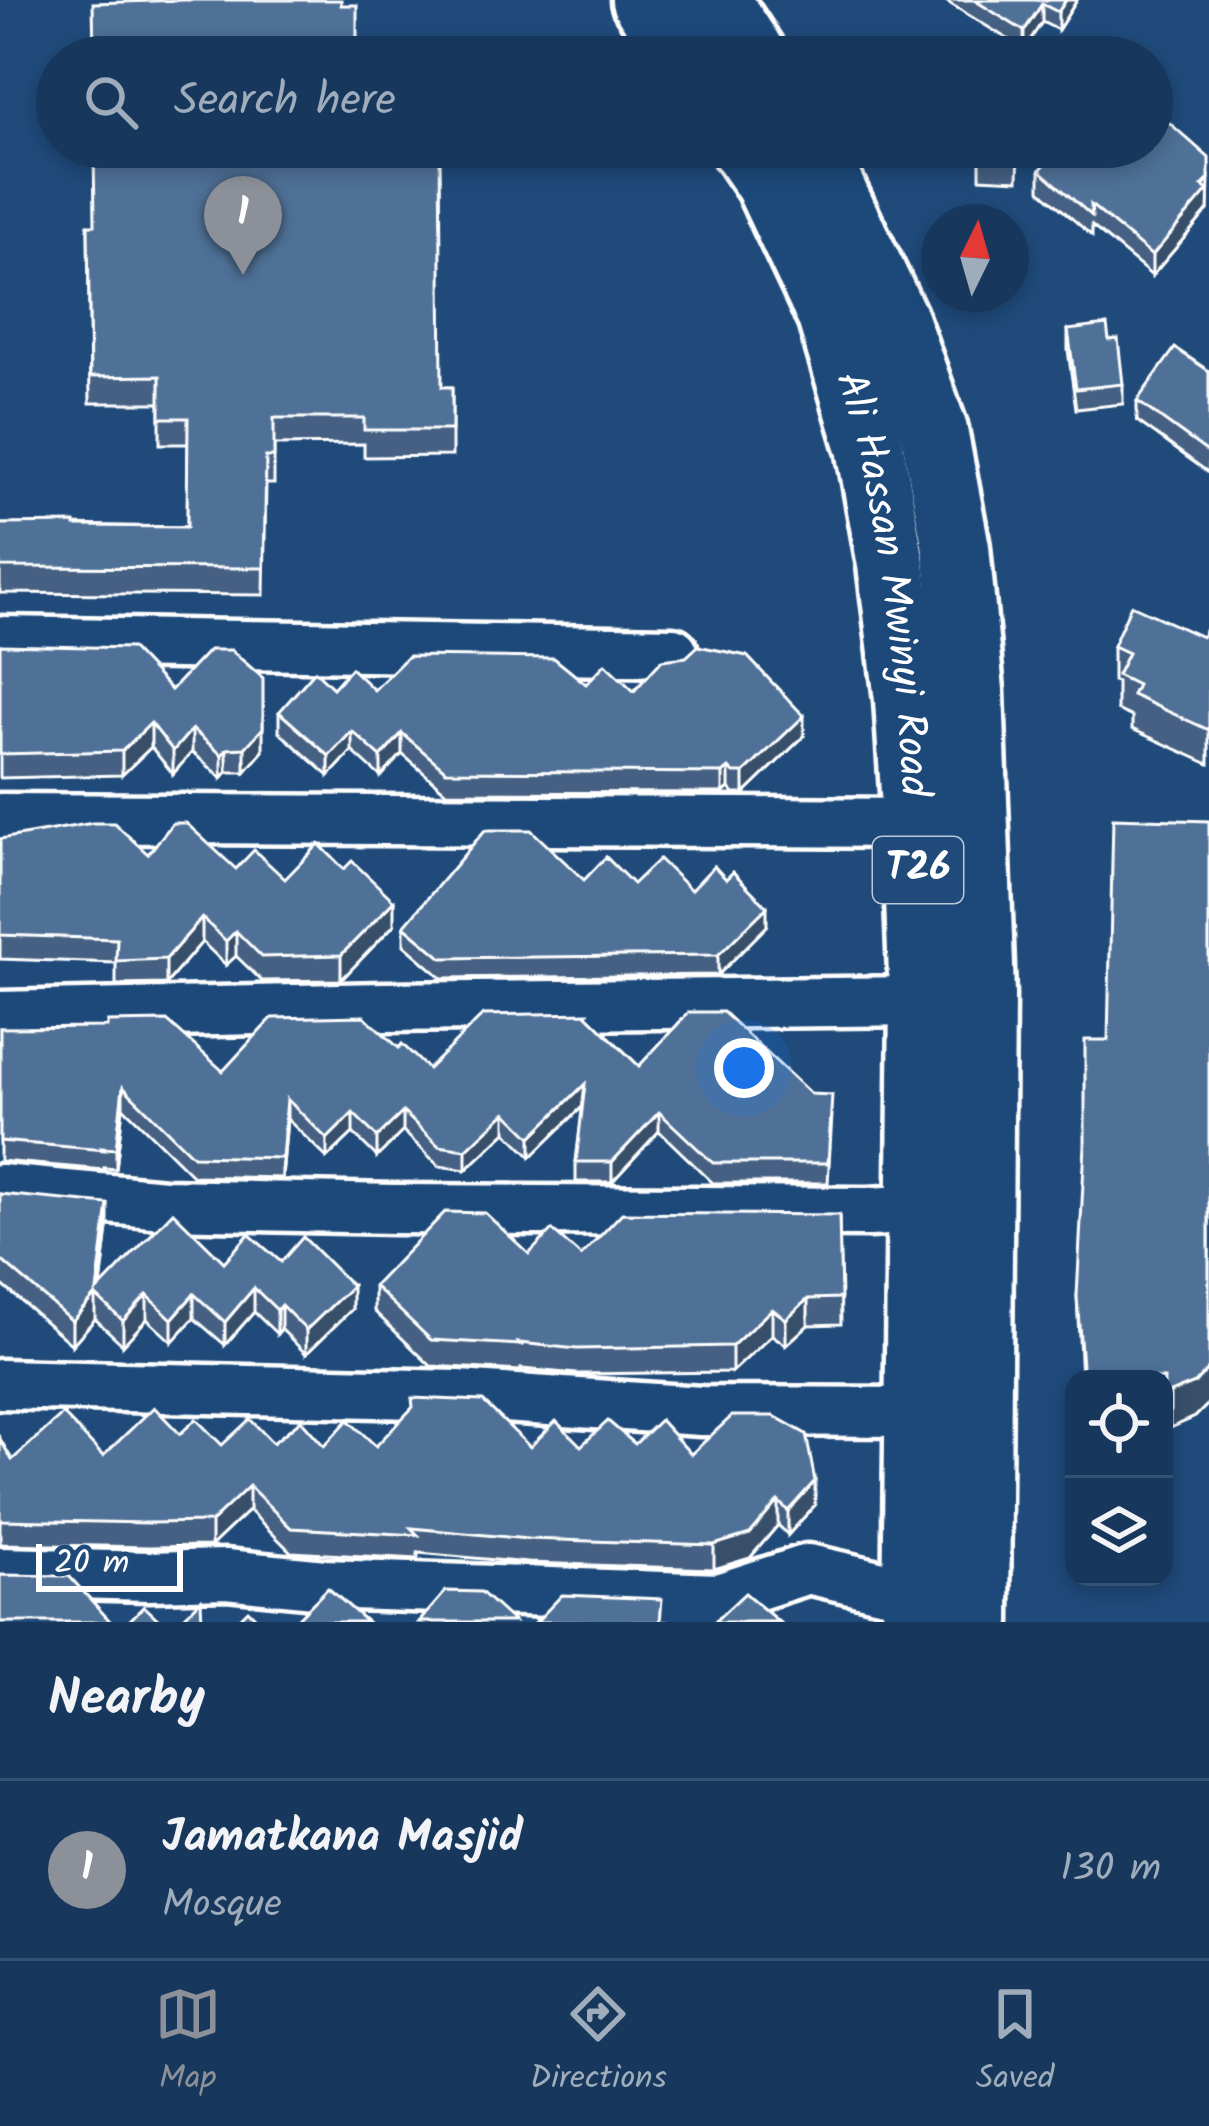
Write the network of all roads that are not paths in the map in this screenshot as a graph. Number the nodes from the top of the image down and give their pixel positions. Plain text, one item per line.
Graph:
1 (645, 0) edge
2 (716, 0) edge
3 (670, 36) edge
4 (739, 36) edge
5 (759, 168) edge
6 (821, 168) edge
7 (0, 640) edge
8 (673, 652) dead end
9 (0, 818) edge
10 (916, 823) junction
11 (923, 1001) junction
12 (0, 1016) edge
13 (0, 1189) edge
14 (921, 1209) junction
15 (0, 1384) edge
16 (918, 1412) junction
17 (0, 1572) edge
18 (916, 1608) edge
19 (976, 1622) edge

1 - 3 highway
2 - 4 highway
5 - 10 highway, Ali Hassan Mwinyi Road / T26
6 - 19 highway, Ali Hassan Mwinyi Road / T26
7 - 8 street
9 - 10 street
10 - 11 highway, Ali Hassan Mwinyi Road / T26
11 - 12 street
11 - 14 highway, Ali Hassan Mwinyi Road / T26
13 - 14 street
14 - 16 highway, Ali Hassan Mwinyi Road / T26
15 - 16 street
16 - 18 highway, Ali Hassan Mwinyi Road / T26
17 - 18 street

